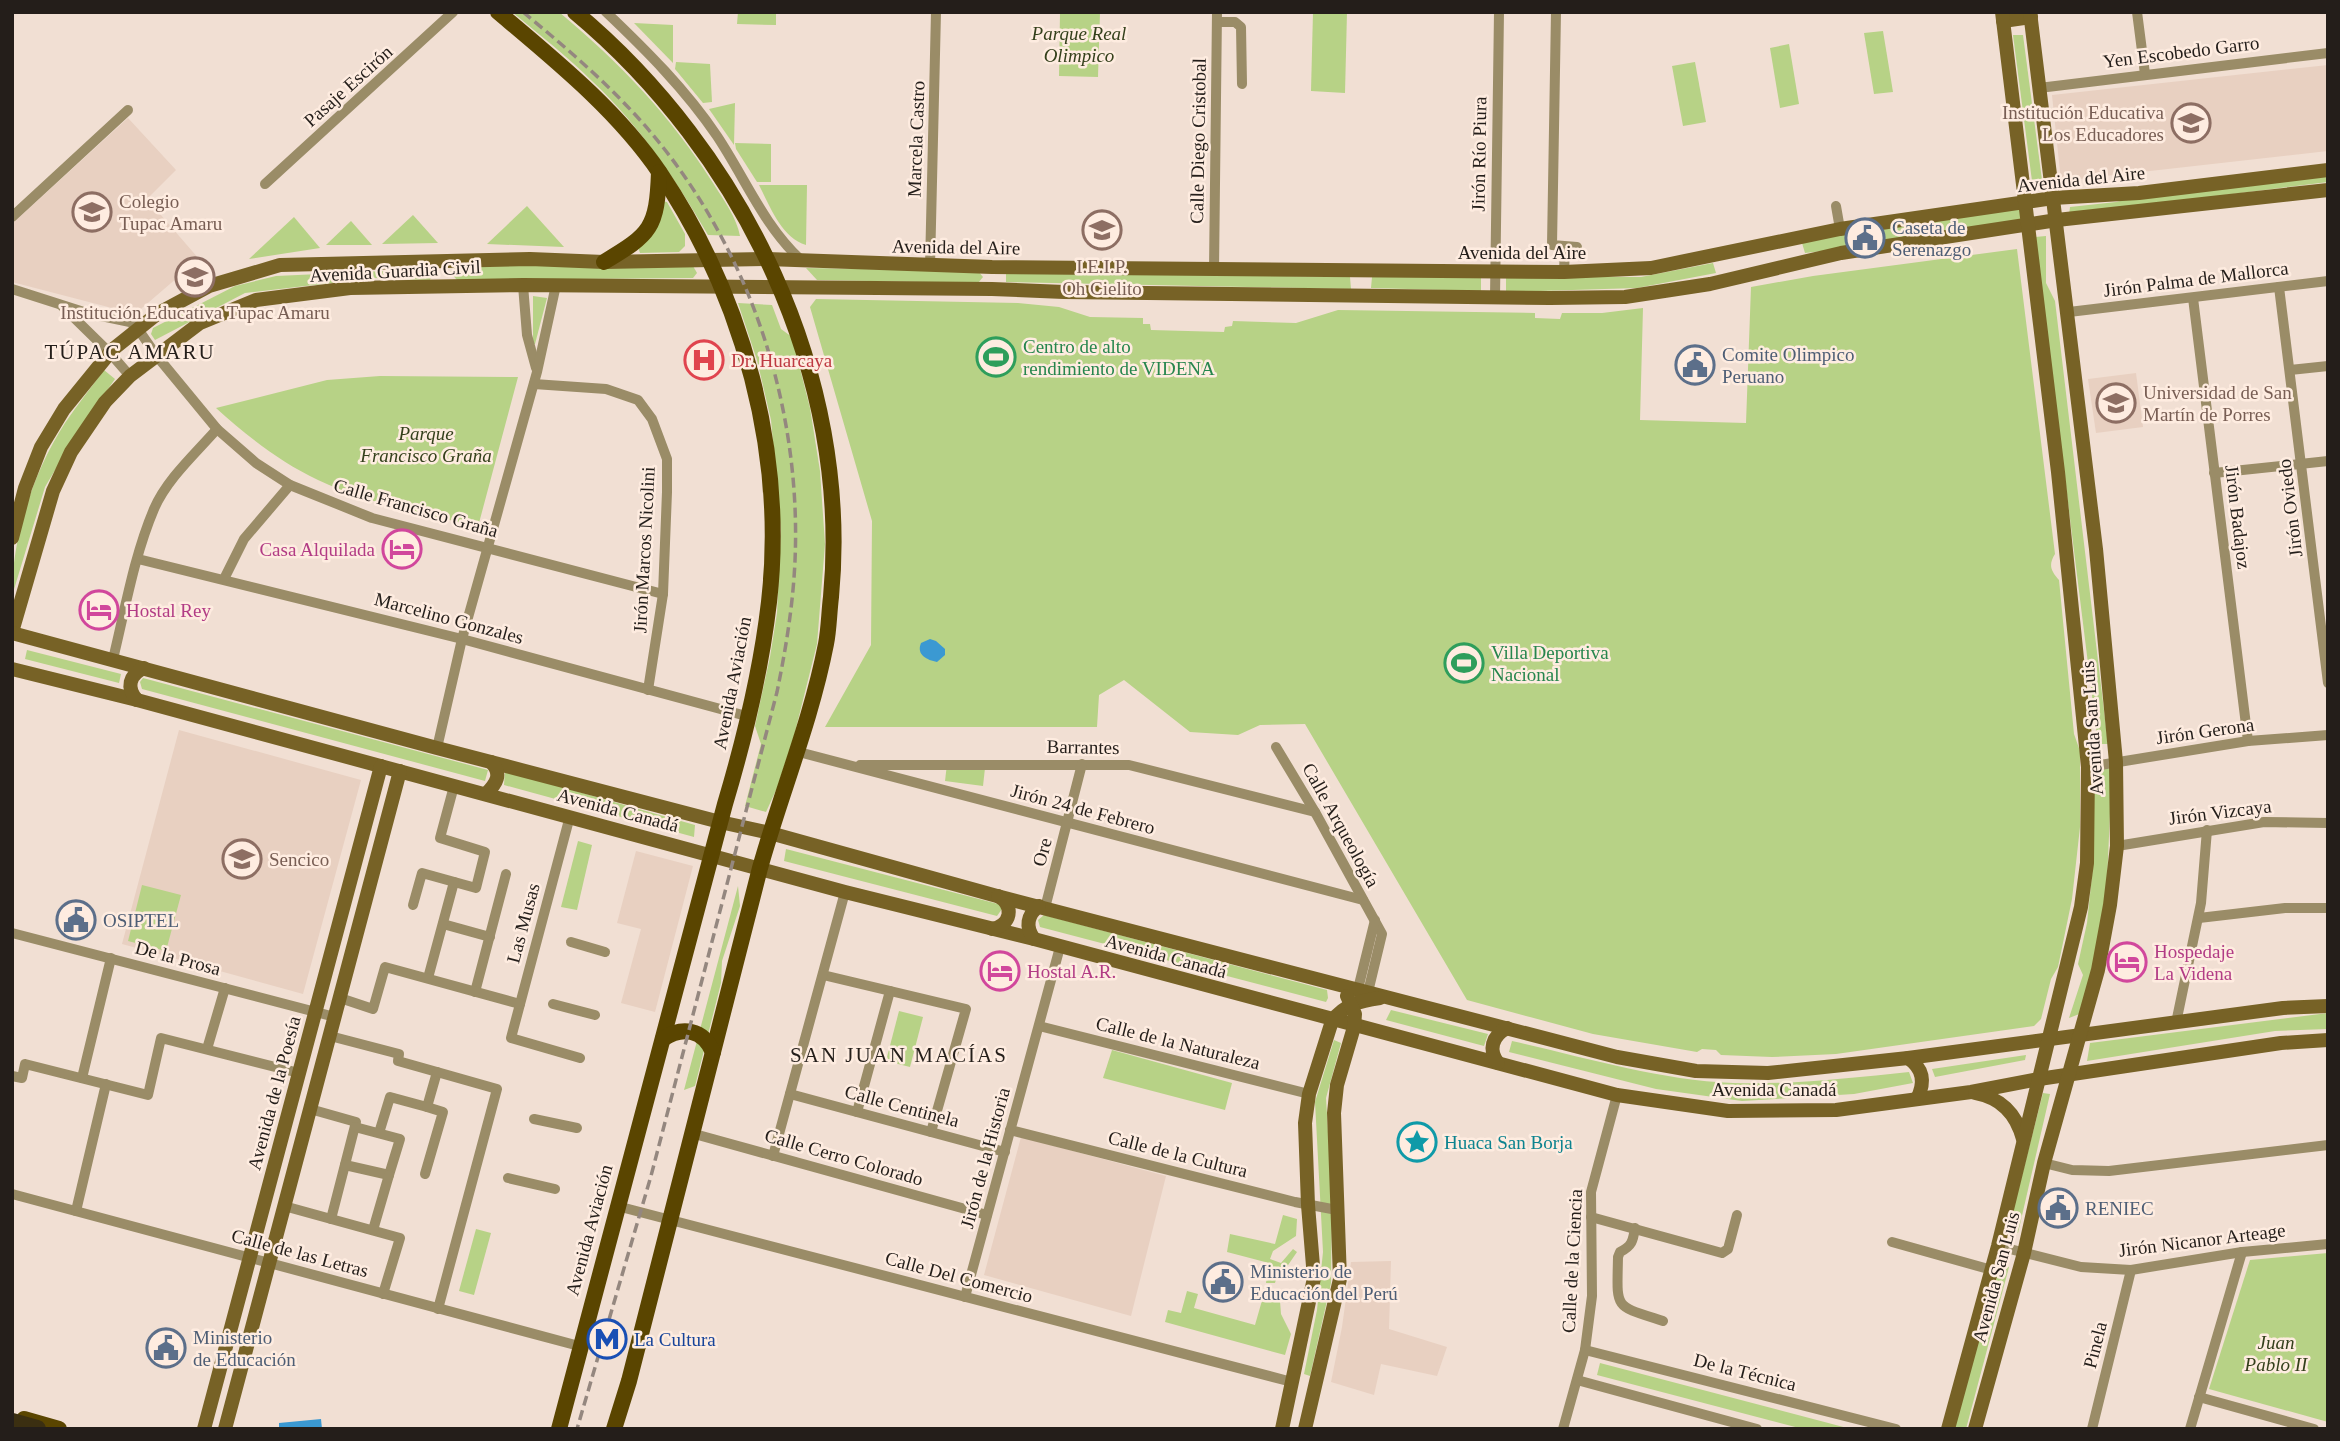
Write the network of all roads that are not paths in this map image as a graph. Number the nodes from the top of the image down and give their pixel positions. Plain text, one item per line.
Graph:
1 (453, 12) edge
2 (498, 12) edge
3 (575, 12) edge
4 (606, 12) edge
5 (936, 12) edge
6 (1499, 12) edge
7 (1556, 12) edge
8 (2137, 12) edge
9 (2030, 15) edge
10 (1217, 17) edge
11 (2003, 17) edge
12 (2328, 53) edge
13 (2145, 74) junction
14 (1242, 85) dead end
15 (2039, 88) junction
16 (128, 110) dead end
17 (2328, 170) edge
18 (659, 172) junction
19 (265, 184) dead end
20 (2328, 190) edge
21 (2053, 198) junction
22 (2025, 203) junction
23 (1836, 205) dead end
24 (12, 217) edge
25 (2057, 220) junction
26 (2028, 225) junction
27 (1840, 229) junction
28 (1565, 247) junction
29 (1577, 247) dead end
30 (1746, 250) junction
31 (709, 260) junction
32 (767, 260) junction
33 (442, 261) junction
34 (801, 261) junction
35 (604, 262) junction
36 (930, 267) junction
37 (992, 268) junction
38 (1214, 270) junction
39 (1359, 271) junction
40 (1495, 271) junction
41 (1564, 272) junction
42 (1752, 274) junction
43 (2328, 281) edge
44 (523, 285) junction
45 (556, 285) junction
46 (720, 285) junction
47 (442, 286) junction
48 (780, 286) junction
49 (2279, 287) junction
50 (12, 289) edge
51 (992, 289) junction
52 (1359, 296) junction
53 (1495, 297) junction
54 (2193, 298) junction
55 (61, 304) junction
56 (2069, 312) junction
57 (138, 329) junction
58 (110, 353) junction
59 (156, 355) junction
60 (2328, 366) edge
61 (2290, 370) junction
62 (537, 372) junction
63 (130, 376) junction
64 (534, 384) junction
65 (216, 429) junction
66 (2328, 461) edge
67 (2302, 464) junction
68 (2214, 474) junction
69 (290, 485) junction
70 (12, 538) edge
71 (487, 547) junction
72 (138, 559) junction
73 (224, 579) junction
74 (663, 594) junction
75 (12, 632) edge
76 (462, 639) junction
77 (113, 659) junction
78 (144, 668) junction
79 (12, 670) edge
80 (2328, 682) edge
81 (648, 690) junction
82 (137, 700) junction
83 (750, 717) junction
84 (2328, 736) edge
85 (2248, 741) junction
86 (1276, 747) dead end
87 (437, 748) junction
88 (795, 751) junction
89 (491, 762) junction
90 (2116, 762) junction
91 (1082, 764) junction
92 (844, 765) junction
93 (381, 766) junction
94 (2088, 767) junction
95 (400, 771) junction
96 (454, 786) junction
97 (486, 794) junction
98 (1315, 812) junction
99 (570, 816) junction
100 (720, 822) junction
101 (1068, 823) junction
102 (2328, 823) edge
103 (2207, 830) junction
104 (770, 833) junction
105 (2117, 846) junction
106 (711, 854) junction
107 (760, 868) junction
108 (506, 874) dead end
109 (454, 882) junction
110 (845, 892) junction
111 (997, 896) junction
112 (1363, 900) junction
113 (413, 905) dead end
114 (1042, 907) junction
115 (2328, 908) edge
116 (2199, 918) junction
117 (443, 923) junction
118 (992, 929) junction
119 (12, 933) edge
120 (490, 937) junction
121 (1034, 939) junction
122 (571, 943) dead end
123 (1060, 947) junction
124 (605, 952) dead end
125 (111, 958) junction
126 (822, 975) junction
127 (428, 978) junction
128 (1334, 983) junction
129 (225, 988) junction
130 (1363, 990) junction
131 (890, 991) junction
132 (475, 992) junction
133 (1386, 997) junction
134 (340, 998) junction
135 (520, 1004) junction
136 (553, 1004) dead end
137 (1352, 1004) junction
138 (2328, 1006) edge
139 (315, 1012) junction
140 (595, 1015) dead end
141 (335, 1017) junction
142 (1332, 1021) junction
143 (2176, 1023) junction
144 (1038, 1026) junction
145 (1354, 1027) junction
146 (1507, 1028) junction
147 (2081, 1035) junction
148 (330, 1036) junction
149 (663, 1039) junction
150 (2049, 1040) junction
151 (2328, 1040) edge
152 (207, 1049) junction
153 (712, 1052) junction
154 (580, 1058) dead end
155 (1909, 1058) junction
156 (1498, 1063) junction
157 (299, 1073) junction
158 (437, 1073) junction
159 (2069, 1075) junction
160 (12, 1076) edge
161 (82, 1078) junction
162 (2039, 1079) junction
163 (106, 1084) junction
164 (1970, 1093) junction
165 (790, 1094) junction
166 (1309, 1094) junction
167 (1616, 1095) junction
168 (1917, 1100) junction
169 (427, 1107) junction
170 (310, 1109) junction
171 (857, 1112) junction
172 (534, 1119) dead end
173 (355, 1127) junction
174 (577, 1128) dead end
175 (1010, 1130) junction
176 (932, 1132) junction
177 (379, 1133) junction
178 (691, 1133) junction
179 (2023, 1140) junction
180 (2328, 1144) edge
181 (1004, 1152) junction
182 (773, 1156) junction
183 (2044, 1163) junction
184 (345, 1165) junction
185 (425, 1174) dead end
186 (388, 1175) junction
187 (508, 1178) dead end
188 (555, 1189) dead end
189 (12, 1194) edge
190 (1308, 1205) junction
191 (284, 1206) junction
192 (617, 1206) junction
193 (1337, 1210) junction
194 (76, 1211) junction
195 (987, 1215) junction
196 (1737, 1215) dead end
197 (1591, 1217) junction
198 (331, 1219) junction
199 (670, 1219) junction
200 (1635, 1228) junction
201 (373, 1230) junction
202 (1892, 1242) dead end
203 (2328, 1244) edge
204 (1998, 1246) junction
205 (2242, 1252) junction
206 (2024, 1253) junction
207 (249, 1258) junction
208 (269, 1263) junction
209 (1992, 1270) junction
210 (2131, 1270) junction
211 (383, 1294) junction
212 (965, 1297) junction
213 (438, 1309) junction
214 (1663, 1321) dead end
215 (226, 1343) junction
216 (579, 1346) junction
217 (246, 1349) junction
218 (1585, 1350) junction
219 (1577, 1380) junction
220 (1292, 1382) junction
221 (2199, 1397) junction
222 (12, 1416) edge
223 (12, 1422) edge
224 (37, 1429) edge
225 (59, 1429) edge
226 (204, 1429) edge
227 (225, 1429) edge
228 (559, 1429) edge
229 (614, 1429) edge
230 (1282, 1429) edge
231 (1304, 1429) edge
232 (1563, 1429) edge
233 (1757, 1429) edge
234 (1896, 1429) edge
235 (1948, 1429) edge
236 (1975, 1429) edge
237 (2092, 1429) edge
238 (2190, 1429) edge
239 (2314, 1429) edge

1 - 19 street, Pasaje Escirón
2 - 18 main road, Avenida Aviación
3 - 32 main road
4 - 34 street
5 - 36 street, Marcela Castro
6 - 40 street, Jirón Río Piura
7 - 28 street
8 - 13 street
9 - 11 main road
9 - 15 main road, Avenida San Luis
10 - 14 street
10 - 38 street, Calle Diego Cristobal
11 - 22 main road, Avenida San Luis
12 - 13 street, Yen Escobedo Garro
13 - 15 street, Yen Escobedo Garro
15 - 21 main road, Avenida San Luis
16 - 24 street
17 - 21 main road, Avenida del Aire
18 - 31 main road, Avenida Aviación
18 - 35 main road
20 - 25 main road, Avenida del Aire
21 - 22 main road, Avenida del Aire
21 - 25 main road, Avenida San Luis
22 - 26 main road, Avenida San Luis
22 - 27 main road, Avenida del Aire
23 - 27 street
25 - 26 main road, Avenida del Aire
25 - 56 main road, Avenida San Luis
26 - 42 main road, Avenida del Aire
26 - 94 main road, Avenida San Luis
27 - 30 main road, Avenida del Aire
28 - 29 street
28 - 41 street
30 - 41 main road, Avenida del Aire
30 - 42 main road
31 - 32 main road, Avenida del Aire
31 - 35 main road, Avenida Guardia Civil
31 - 46 main road, Avenida Aviación
32 - 34 main road, Avenida del Aire
32 - 48 main road
33 - 35 main road, Avenida Guardia Civil
33 - 47 main road
33 - 57 main road, Avenida Guardia Civil
34 - 36 main road, Avenida del Aire
36 - 37 main road, Avenida del Aire
37 - 38 main road, Avenida del Aire
37 - 51 main road
38 - 39 main road, Avenida del Aire
39 - 40 main road, Avenida del Aire
39 - 52 main road
40 - 41 main road, Avenida del Aire
40 - 53 street, Jirón Río Piura
42 - 53 main road, Avenida del Aire
43 - 49 street, Jirón Palma de Mallorca
44 - 45 main road, Avenida Guardia Civil
44 - 47 main road, Avenida Guardia Civil
44 - 62 street
45 - 46 main road, Avenida Guardia Civil
45 - 62 street
46 - 48 main road, Avenida del Aire
46 - 83 main road, Avenida Aviación
47 - 59 main road, Avenida Guardia Civil
48 - 51 main road, Avenida del Aire
48 - 88 main road
49 - 54 street, Jirón Palma de Mallorca
49 - 61 street, Jirón Oviedo
50 - 55 street
51 - 52 main road, Avenida del Aire
52 - 53 main road, Avenida del Aire
54 - 56 street, Jirón Palma de Mallorca
54 - 68 street, Jirón Badajoz
55 - 57 street
55 - 58 street
56 - 90 main road, Avenida San Luis
57 - 58 main road, Avenida Guardia Civil
57 - 59 street, Calle Francisco Graña
58 - 63 street
58 - 70 main road, Avenida Guardia Civil
59 - 63 main road, Avenida Guardia Civil
59 - 65 street, Calle Francisco Graña
60 - 61 street
61 - 67 street, Jirón Oviedo
62 - 64 street
63 - 75 main road, Avenida Guardia Civil
64 - 71 street
64 - 74 street, Jirón Marcos Nicolini
65 - 69 street, Calle Francisco Graña
65 - 72 street
66 - 67 street
67 - 68 street
67 - 80 street, Jirón Oviedo
68 - 85 street, Jirón Badajoz
69 - 71 street, Calle Francisco Graña
69 - 73 street
71 - 74 street, Calle Francisco Graña
71 - 76 street
72 - 73 street, Marcelino Gonzales
72 - 77 street
73 - 76 street, Marcelino Gonzales
74 - 81 street, Jirón Marcos Nicolini
75 - 77 main road, Avenida Canadá
76 - 81 street, Marcelino Gonzales
76 - 87 street
77 - 78 main road, Avenida Canadá
78 - 82 main road
78 - 87 main road, Avenida Canadá
79 - 82 main road, Avenida Canadá
81 - 83 street, Marcelino Gonzales
82 - 93 main road, Avenida Canadá
83 - 100 main road, Avenida Aviación
84 - 85 street, Jirón Gerona
85 - 90 street, Jirón Gerona
86 - 98 street, Calle Arqueología
87 - 89 main road, Avenida Canadá
88 - 92 street, Jirón 24 de Febrero
88 - 104 main road
89 - 97 main road
89 - 100 main road, Avenida Canadá
90 - 94 street, Jirón Gerona
90 - 105 main road, Avenida San Luis
91 - 92 street, Barrantes
91 - 98 street, Barrantes
91 - 101 street, Ore
92 - 101 street, Jirón 24 de Febrero
93 - 95 main road, Avenida Canadá
93 - 139 main road, Avenida de la Poesía
94 - 150 main road, Avenida San Luis
95 - 96 main road, Avenida Canadá
95 - 134 main road, Avenida de la Poesía
96 - 97 main road, Avenida Canadá
96 - 109 street
97 - 99 main road, Avenida Canadá
98 - 112 street, Calle Arqueología
99 - 106 main road, Avenida Canadá
99 - 135 street, Las Musas
100 - 104 main road, Avenida Canadá
100 - 106 main road, Avenida Aviación
101 - 112 street, Jirón 24 de Febrero
101 - 114 street, Ore
102 - 103 street, Jirón Vizcaya
103 - 105 street, Jirón Vizcaya
103 - 116 street
104 - 107 main road
104 - 111 main road, Avenida Canadá
105 - 147 main road, Avenida San Luis
106 - 107 main road, Avenida Canadá
106 - 149 main road, Avenida Aviación
107 - 110 main road, Avenida Canadá
107 - 153 main road
108 - 120 street
109 - 113 street
109 - 117 street
110 - 118 main road, Avenida Canadá
110 - 126 street
111 - 114 main road, Avenida Canadá
111 - 118 main road
112 - 130 street, Calle Arqueología
114 - 121 main road
114 - 128 main road, Avenida Canadá
115 - 116 street
116 - 143 street
117 - 120 street
117 - 127 street
118 - 121 main road, Avenida Canadá
119 - 125 street, De la Prosa
120 - 132 street
121 - 123 main road, Avenida Canadá
122 - 124 street
123 - 142 main road, Avenida Canadá
123 - 144 street, Jirón de la Historia
125 - 129 street, De la Prosa
125 - 161 street
126 - 131 street
126 - 165 street
127 - 132 street
127 - 134 street
128 - 130 main road, Avenida Canadá
128 - 137 main road
129 - 139 street, De la Prosa
129 - 152 street
130 - 133 main road, Avenida Canadá
131 - 171 street
131 - 176 street
132 - 135 street
133 - 137 main road
133 - 146 main road, Avenida Canadá
134 - 141 main road, Avenida de la Poesía
135 - 154 street, Las Musas
136 - 140 street
137 - 142 main road
137 - 145 main road
138 - 143 main road, Avenida Canadá
139 - 141 street, De la Prosa
139 - 157 main road, Avenida de la Poesía
141 - 148 main road, Avenida de la Poesía
142 - 145 main road, Avenida Canadá
142 - 166 main road
143 - 147 main road, Avenida Canadá
144 - 166 street, Calle de la Naturaleza
144 - 175 street, Jirón de la Historia
145 - 156 main road, Avenida Canadá
145 - 193 main road
146 - 155 main road, Avenida Canadá
146 - 156 main road
147 - 150 main road, Avenida Canadá
147 - 159 main road, Avenida San Luis
148 - 158 street
148 - 170 main road, Avenida de la Poesía
149 - 153 main road
149 - 192 main road, Avenida Aviación
150 - 155 main road, Avenida Canadá
150 - 162 main road, Avenida San Luis
151 - 159 main road, Avenida Canadá
152 - 157 street
152 - 163 street
153 - 178 main road
155 - 168 main road
156 - 167 main road, Avenida Canadá
157 - 207 main road, Avenida de la Poesía
158 - 169 street
158 - 213 street
159 - 162 main road, Avenida Canadá
159 - 183 main road, Avenida San Luis
160 - 161 street
161 - 163 street
162 - 164 main road, Avenida Canadá
162 - 179 main road, Avenida San Luis
163 - 194 street
164 - 168 main road, Avenida Canadá
164 - 179 main road
165 - 171 street, Calle Centinela
165 - 182 street
166 - 190 main road
167 - 168 main road, Avenida Canadá
167 - 197 street, Calle de la Ciencia
169 - 177 street
169 - 185 street
170 - 173 street
170 - 191 main road, Avenida de la Poesía
171 - 176 street, Calle Centinela
172 - 174 street
173 - 177 street
173 - 184 street
175 - 181 street, Jirón de la Historia
175 - 190 street, Calle de la Cultura
176 - 181 street, Calle Centinela
177 - 186 street
178 - 182 street, Calle Cerro Colorado
178 - 199 main road
179 - 204 main road, Avenida San Luis
180 - 183 street
181 - 195 street, Jirón de la Historia
182 - 195 street, Calle Cerro Colorado
183 - 206 main road, Avenida San Luis
184 - 186 street
184 - 198 street
186 - 201 street
187 - 188 street
189 - 194 street, Calle de las Letras
190 - 193 street, Calle de la Cultura
190 - 220 main road
191 - 198 street
191 - 208 main road, Avenida de la Poesía
192 - 199 street, Calle Del Comercio
192 - 216 main road, Avenida Aviación
193 - 231 main road
194 - 207 street, Calle de las Letras
195 - 212 street, Jirón de la Historia
196 - 200 street
197 - 200 street
197 - 218 street, Calle de la Ciencia
198 - 201 street
199 - 212 street, Calle Del Comercio
199 - 229 main road
200 - 214 street
201 - 211 street
202 - 209 street
203 - 205 street, Jirón Nicanor Arteage
204 - 206 street, Jirón Nicanor Arteage
204 - 209 main road, Avenida San Luis
205 - 210 street, Jirón Nicanor Arteage
205 - 221 street
206 - 210 street, Jirón Nicanor Arteage
206 - 236 main road, Avenida San Luis
207 - 208 street, Calle de las Letras
207 - 215 main road, Avenida de la Poesía
208 - 211 street, Calle de las Letras
208 - 217 main road, Avenida de la Poesía
209 - 235 main road, Avenida San Luis
210 - 237 street, Pinela
211 - 213 street, Calle de las Letras
212 - 220 street, Calle Del Comercio
213 - 216 street, Calle de las Letras
215 - 217 main road
215 - 226 main road, Avenida de la Poesía
216 - 228 main road, Avenida Aviación
217 - 227 main road, Avenida de la Poesía
218 - 219 street, Calle de la Ciencia
218 - 234 street, De la Técnica
219 - 232 street, Calle de la Ciencia
219 - 233 street
220 - 230 main road
221 - 238 street
221 - 239 street
222 - 225 main road
223 - 224 highway

